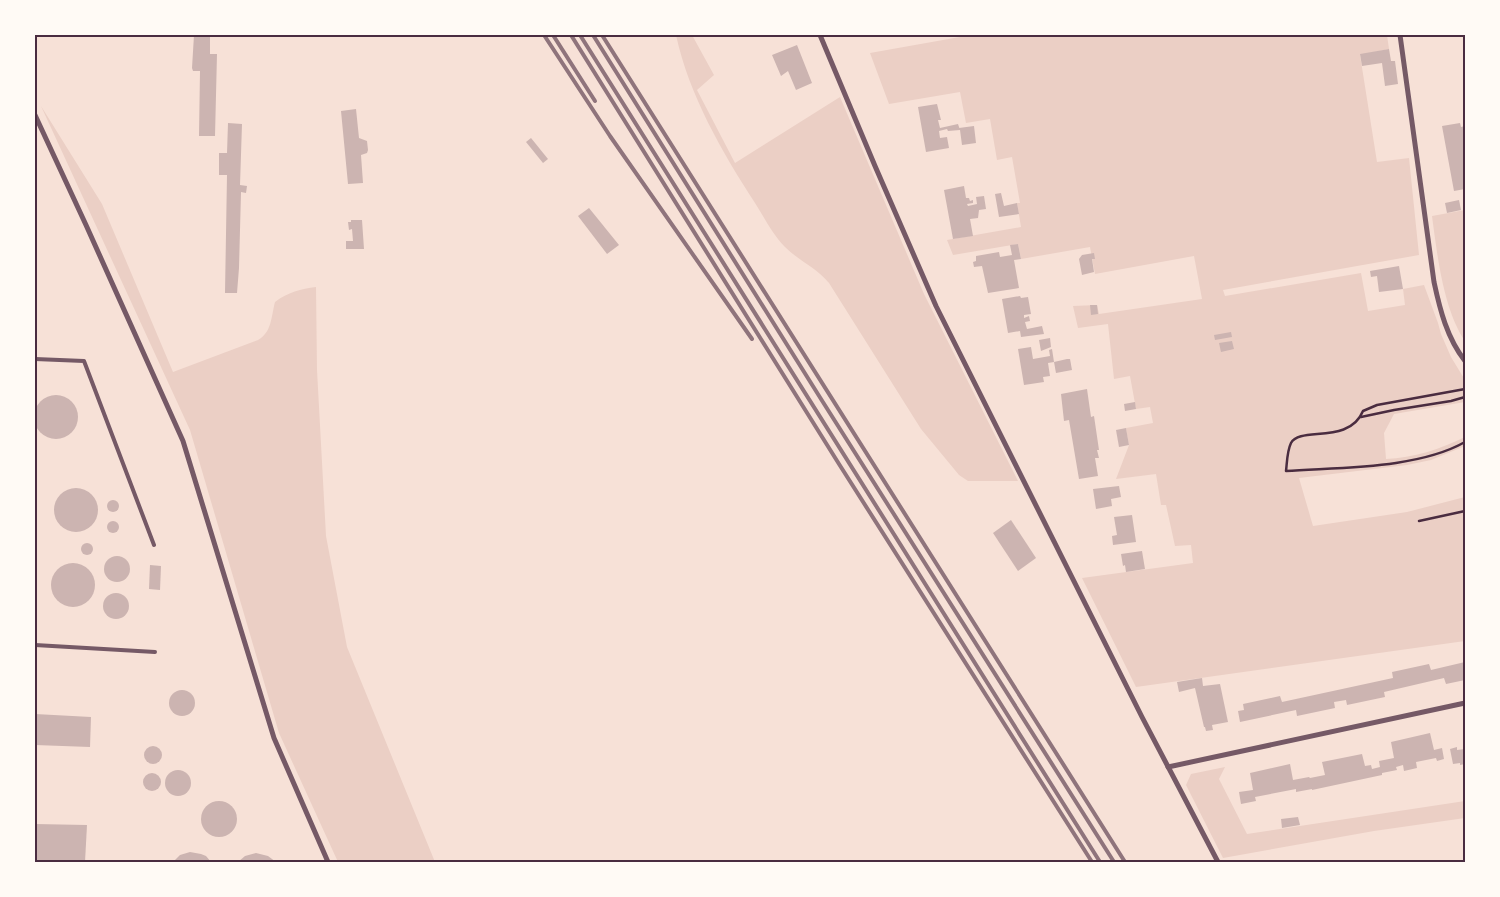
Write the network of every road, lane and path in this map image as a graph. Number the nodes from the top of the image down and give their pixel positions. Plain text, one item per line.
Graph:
1 (820, 35) edge
2 (1400, 35) edge
3 (35, 115) edge
4 (35, 359) edge
5 (1465, 361) edge
6 (1465, 389) edge
7 (1465, 397) edge
8 (1360, 418) junction
9 (1465, 442) edge
10 (1465, 511) edge
11 (1420, 521) dead end
12 (154, 545) dead end
13 (35, 646) edge
14 (155, 652) dead end
15 (1465, 703) edge
16 (1168, 767) junction
17 (328, 862) edge
18 (1218, 862) edge

1 - 16 street
2 - 5 street
3 - 17 street
4 - 12 lane
6 - 8 path
7 - 8 path
8 - 9 path
10 - 11 path
13 - 14 lane
15 - 16 street
16 - 18 street

